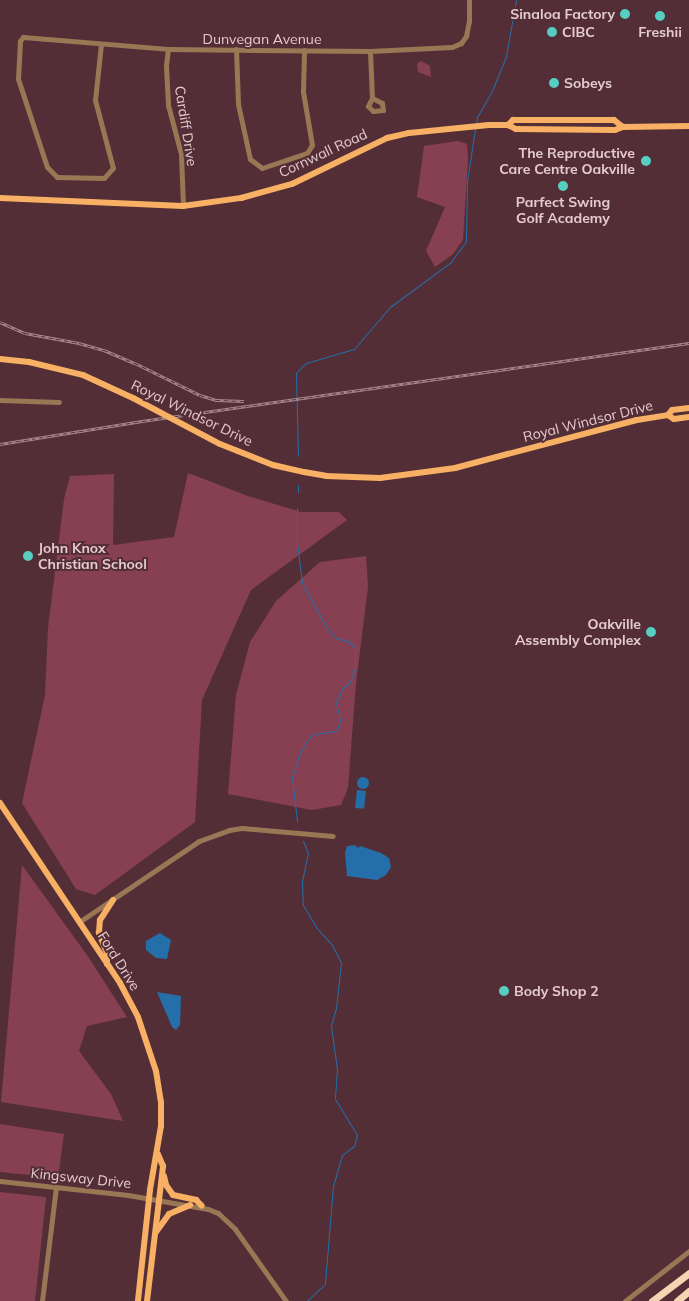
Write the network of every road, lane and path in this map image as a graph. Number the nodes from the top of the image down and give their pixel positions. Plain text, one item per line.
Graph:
1 (469, 0) edge
2 (101, 44) junction
3 (168, 49) junction
4 (236, 49) junction
5 (304, 50) junction
6 (370, 51) junction
7 (372, 98) dead end
8 (689, 126) edge
9 (0, 198) edge
10 (183, 206) junction
11 (0, 359) edge
12 (0, 400) edge
13 (59, 402) dead end
14 (689, 408) edge
15 (668, 415) junction
16 (689, 417) edge
17 (0, 803) edge
18 (333, 836) dead end
19 (113, 900) junction
20 (79, 922) junction
21 (107, 965) junction
22 (158, 1154) junction
23 (163, 1170) junction
24 (0, 1181) edge
25 (56, 1187) junction
26 (149, 1198) junction
27 (159, 1200) junction
28 (190, 1205) junction
29 (202, 1206) junction
30 (155, 1233) junction
31 (689, 1251) edge
32 (689, 1272) edge
33 (689, 1291) edge
34 (42, 1301) edge
35 (138, 1301) edge
36 (147, 1301) edge
37 (286, 1301) edge
38 (625, 1301) edge
39 (652, 1301) edge
40 (678, 1301) edge

1 - 6 street, Dunvegan Avenue
2 - 2 street, Dunvegan Avenue
2 - 3 street, Dunvegan Avenue
3 - 4 street, Dunvegan Avenue
3 - 10 street, Cardiff Drive
4 - 5 street, Dunvegan Avenue
4 - 5 street
5 - 6 street, Dunvegan Avenue
6 - 7 street
8 - 10 main road, Cornwall Road
9 - 10 main road, Cornwall Road
11 - 15 main road, Royal Windsor Drive, bridge
12 - 13 street
14 - 15 main road, Royal Windsor Drive
15 - 16 main road, Royal Windsor Drive
17 - 20 main road, Ford Drive
18 - 19 street
19 - 20 street
19 - 21 main road
20 - 21 main road, Ford Drive
21 - 22 main road, Ford Drive
22 - 23 main road, Ford Drive
22 - 26 main road, Ford Drive
23 - 27 main road, Ford Drive
23 - 29 main road
24 - 25 street, Kingsway Drive
25 - 26 street, Kingsway Drive
25 - 34 street
26 - 27 street, Kingsway Drive
26 - 35 main road, Ford Drive
27 - 28 street, Kingsway Drive
27 - 30 main road, Ford Drive
28 - 29 street, Kingsway Drive
28 - 30 main road
29 - 37 street
30 - 36 main road, Ford Drive
31 - 38 street
32 - 39 highway
33 - 40 highway

